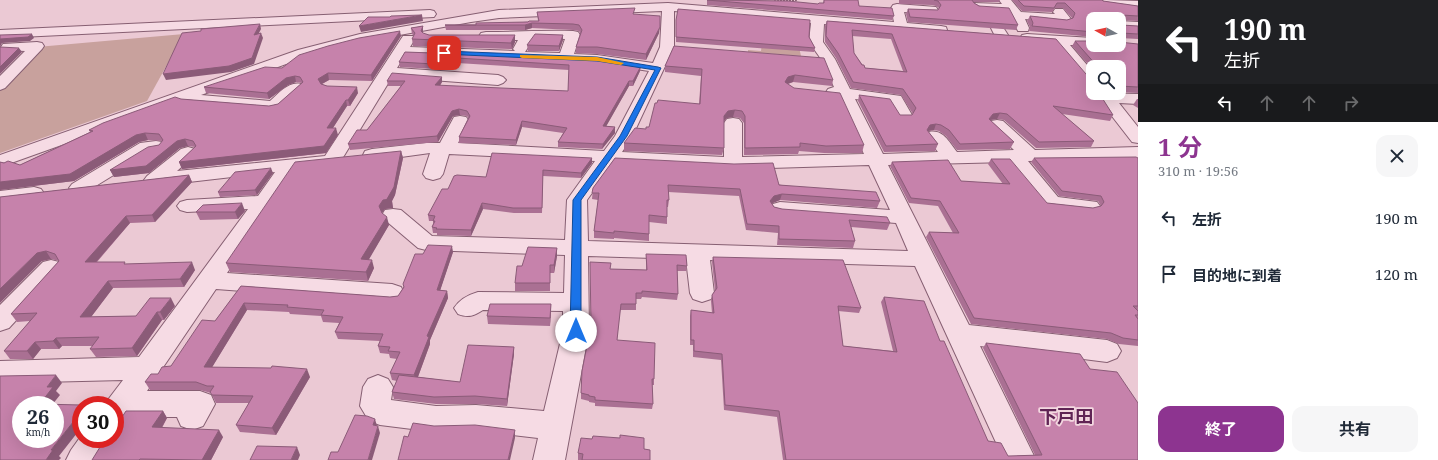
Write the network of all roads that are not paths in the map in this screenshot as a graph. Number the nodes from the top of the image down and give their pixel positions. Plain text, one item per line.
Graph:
1 (666, 3) edge
2 (977, 5) edge
3 (1138, 5) edge
4 (1013, 8) edge
5 (593, 9) junction
6 (932, 10) edge
7 (1138, 12) edge
8 (445, 13) junction
9 (1064, 15) dead end
10 (465, 19) junction
11 (818, 19) junction
12 (902, 27) junction
13 (578, 29) junction
14 (955, 31) edge
15 (412, 32) junction
16 (0, 34) edge
17 (440, 36) edge
18 (470, 36) edge
19 (527, 36) junction
20 (1028, 38) junction
21 (1059, 40) junction
22 (1086, 42) edge
23 (0, 47) edge
24 (401, 51) junction
25 (516, 56) junction
26 (566, 58) junction
27 (658, 68) junction
28 (388, 72) junction
29 (1086, 73) edge
30 (498, 80) dead end
31 (2, 81) edge
32 (296, 87) edge
33 (357, 87) edge
34 (378, 88) junction
35 (822, 91) edge
36 (844, 93) junction
37 (173, 98) junction
38 (1126, 98) edge
39 (1138, 99) edge
40 (1107, 100) edge
41 (904, 115) edge
42 (733, 123) dead end
43 (453, 124) dead end
44 (997, 125) edge
45 (1108, 129) dead end
46 (1135, 134) edge
47 (935, 136) dead end
48 (156, 146) edge
49 (443, 148) junction
50 (188, 152) edge
51 (1138, 153) edge
52 (1022, 156) junction
53 (608, 157) junction
54 (952, 158) junction
55 (0, 160) edge
56 (332, 160) junction
57 (877, 160) junction
58 (733, 163) junction
59 (291, 164) junction
60 (433, 174) dead end
61 (117, 184) edge
62 (64, 190) junction
63 (0, 197) edge
64 (264, 202) junction
65 (187, 206) dead end
66 (792, 206) dead end
67 (1090, 206) edge
68 (393, 215) dead end
69 (904, 217) junction
70 (575, 246) junction
71 (697, 251) junction
72 (924, 259) junction
73 (51, 268) edge
74 (209, 280) junction
75 (392, 293) dead end
76 (702, 293) dead end
77 (575, 302) junction
78 (467, 308) dead end
79 (0, 321) edge
80 (960, 334) junction
81 (1095, 355) dead end
82 (147, 368) junction
83 (0, 372) edge
84 (378, 387) dead end
85 (124, 401) edge
86 (124, 409) edge
87 (192, 417) dead end
88 (556, 426) junction
89 (91, 448) edge
90 (82, 460) edge
91 (549, 460) edge
92 (1020, 460) edge

1 - 5 street
1 - 8 street
1 - 11 street
1 - 27 street
2 - 4 street
3 - 7 street
4 - 9 street
4 - 20 street
4 - 20 street
5 - 10 street
5 - 13 street
6 - 12 street
8 - 10 street
8 - 16 street
10 - 15 street
11 - 12 street
11 - 36 street
12 - 14 street
13 - 19 street
13 - 26 street
15 - 17 street
15 - 24 street
15 - 37 street
18 - 19 street
19 - 25 street
20 - 21 street
21 - 22 street
21 - 29 street
23 - 31 street
24 - 25 street
24 - 28 street
25 - 26 street
26 - 27 street
27 - 53 street
28 - 30 street
28 - 34 street
32 - 37 street
33 - 34 street
34 - 56 street
35 - 36 street
36 - 41 street
36 - 57 street
37 - 55 street
38 - 39 street
40 - 46 street
42 - 58 street
43 - 49 street
44 - 52 street
45 - 46 street
47 - 54 street
48 - 62 street
49 - 53 street
49 - 56 street
49 - 60 street
50 - 59 street
51 - 52 street
52 - 54 street
52 - 67 street
53 - 58 street
53 - 70 street
54 - 57 street
56 - 59 street
57 - 58 street
57 - 69 street
59 - 64 street
61 - 62 street
62 - 63 street
64 - 65 street
64 - 74 street
66 - 69 street
68 - 70 street
69 - 72 street
70 - 71 street
70 - 77 street
71 - 72 street
71 - 76 street
72 - 80 street
73 - 79 street
74 - 75 street
74 - 82 street
77 - 78 street
77 - 88 street
80 - 81 street
80 - 92 street
82 - 83 street
82 - 85 street
84 - 88 street
86 - 87 street
88 - 91 street
89 - 90 street

